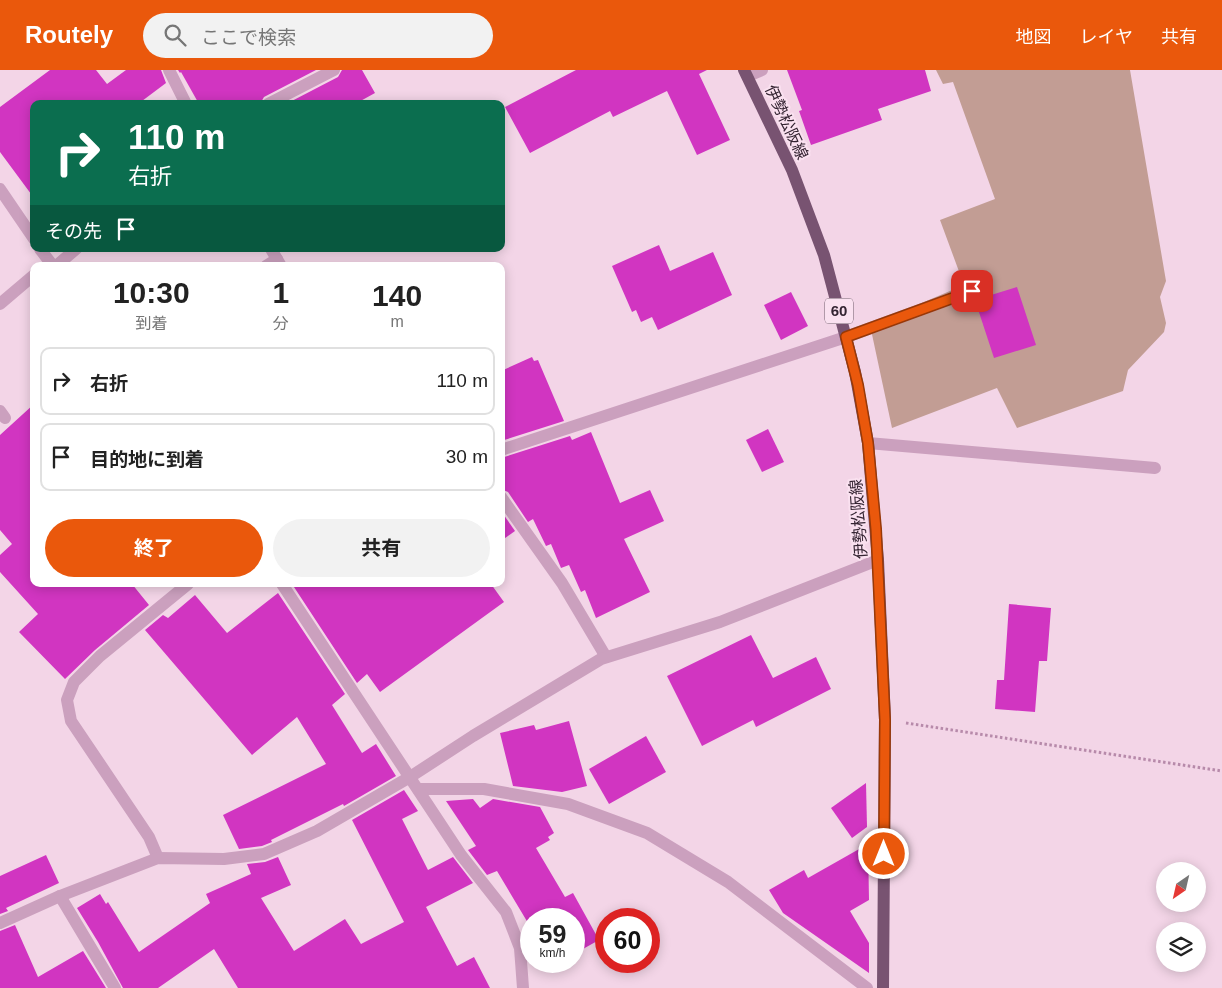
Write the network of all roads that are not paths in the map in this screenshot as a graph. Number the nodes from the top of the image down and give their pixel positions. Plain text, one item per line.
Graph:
1 (169, 70) edge
2 (334, 70) edge
3 (762, 70) edge
4 (746, 73) edge
5 (184, 100) edge
6 (276, 100) edge
7 (0, 189) edge
8 (30, 233) edge
9 (71, 252) edge
10 (55, 262) edge
11 (30, 278) edge
12 (972, 291) dead end
13 (0, 304) edge
14 (846, 337) junction
15 (868, 443) junction
16 (505, 449) edge
17 (1155, 468) dead end
18 (505, 503) edge
19 (878, 560) junction
20 (184, 587) edge
21 (284, 587) edge
22 (606, 657) junction
23 (410, 777) junction
24 (418, 789) junction
25 (158, 858) junction
26 (60, 896) junction
27 (0, 923) edge
28 (115, 988) edge
29 (523, 988) edge
30 (868, 988) edge
31 (883, 988) edge

1 - 5 street
2 - 6 street
3 - 4 street
4 - 14 main road, 伊勢松阪線 / 60
7 - 8 street
9 - 10 street
11 - 13 street
12 - 14 street
14 - 15 main road, 伊勢松阪線 / 60
14 - 16 street
15 - 17 street
15 - 19 main road, 伊勢松阪線 / 60
18 - 22 street
19 - 22 street
19 - 31 main road, 伊勢松阪線 / 60
20 - 25 street
21 - 23 street
22 - 23 street
23 - 24 street
23 - 25 street
24 - 29 street
24 - 30 street
25 - 26 street
26 - 27 street
26 - 28 street

